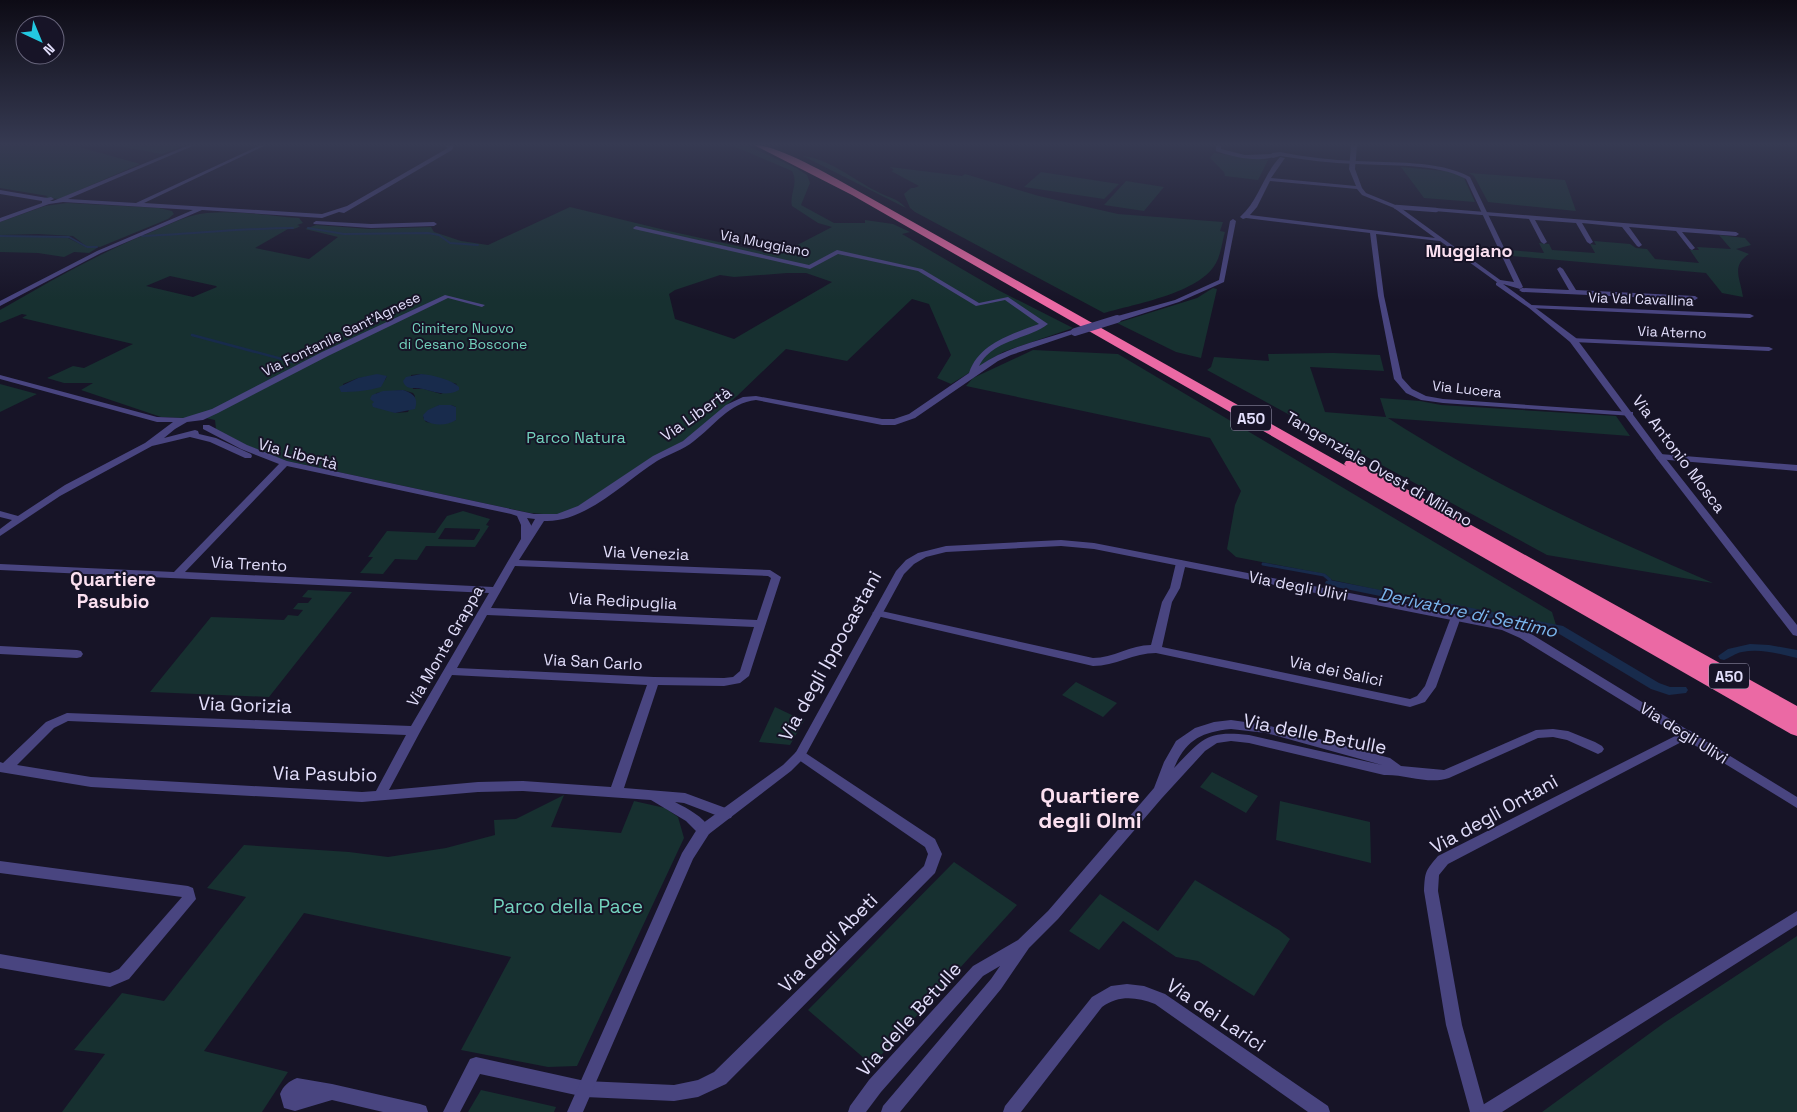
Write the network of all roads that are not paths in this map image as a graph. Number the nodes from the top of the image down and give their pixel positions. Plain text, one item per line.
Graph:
1 (23, 197) edge
2 (68, 197) edge
3 (152, 197) edge
4 (366, 197) edge
5 (862, 197) edge
6 (874, 197) edge
7 (1259, 197) edge
8 (1372, 197) edge
9 (1476, 197) edge
10 (63, 199) junction
11 (47, 202) junction
12 (137, 204) junction
13 (171, 207) junction
14 (1396, 207) junction
15 (201, 209) junction
16 (1436, 210) joint
17 (228, 211) junction
18 (185, 214) junction
19 (1248, 214) junction
20 (1484, 214) junction
21 (297, 216) junction
22 (1532, 219) junction
23 (0, 220) edge
24 (329, 220) junction
25 (313, 222) junction
26 (1578, 222) junction
27 (434, 224) dead end
28 (1625, 226) junction
29 (636, 228) dead end
30 (1678, 230) junction
31 (1373, 232) junction
32 (1726, 233) dead end
33 (1441, 241) junction
34 (1544, 242) dead end
35 (1590, 242) dead end
36 (1639, 246) dead end
37 (1692, 248) dead end
38 (1427, 250) dead end
39 (1454, 250) junction
40 (1560, 269) dead end
41 (1512, 273) junction
42 (1504, 282) junction
43 (1521, 288) junction
44 (1574, 293) junction
45 (0, 304) edge
46 (482, 306) dead end
47 (1529, 306) junction
48 (1699, 314) junction
49 (1750, 316) dead end
50 (1573, 340) junction
51 (1769, 348) dead end
52 (973, 374) junction
53 (0, 377) edge
54 (955, 386) joint
55 (215, 411) junction
56 (1630, 414) junction
57 (196, 418) junction
58 (157, 419) junction
59 (183, 420) junction
60 (207, 424) junction
61 (168, 430) junction
62 (190, 434) junction
63 (178, 436) junction
64 (150, 444) junction
65 (1660, 457) junction
66 (283, 465) junction
67 (1797, 468) edge
68 (520, 513) junction
69 (0, 514) edge
70 (542, 517) junction
71 (20, 519) junction
72 (0, 533) edge
73 (526, 539) junction
74 (930, 552) joint
75 (513, 563) junction
76 (1181, 563) junction
77 (0, 567) edge
78 (176, 576) junction
79 (496, 590) junction
80 (484, 610) junction
81 (878, 613) junction
82 (1456, 617) junction
83 (760, 624) junction
84 (1797, 632) edge
85 (1662, 638) junction
86 (1156, 649) junction
87 (0, 650) edge
88 (77, 654) dead end
89 (448, 671) junction
90 (654, 681) junction
91 (1742, 698) junction
92 (1797, 706) edge
93 (1797, 714) edge
94 (1797, 729) edge
95 (414, 730) junction
96 (1687, 734) junction
97 (1797, 734) edge
98 (1598, 749) dead end
99 (800, 755) junction
100 (3, 768) edge
101 (1397, 769) junction
102 (616, 792) junction
103 (1157, 794) junction
104 (380, 795) junction
105 (650, 796) junction
106 (1797, 803) edge
107 (726, 814) junction
108 (704, 830) junction
109 (0, 867) edge
110 (1797, 917) edge
111 (1024, 943) junction
112 (0, 961) edge
113 (585, 1089) junction
114 (332, 1092) dead end
115 (420, 1112) edge
116 (451, 1112) edge
117 (575, 1112) edge
118 (856, 1112) edge
119 (889, 1112) edge
120 (1011, 1112) edge
121 (1322, 1112) edge
122 (1478, 1112) edge
123 (1487, 1112) edge

1 - 11 street
2 - 10 street
3 - 12 street
4 - 24 street
5 - 91 highway, Tangenziale Ovest di Milano / A50
6 - 85 highway, Tangenziale Ovest di Milano / A50
7 - 19 street
8 - 14 street
9 - 20 street
10 - 11 street
10 - 12 street
11 - 23 street
12 - 13 street
13 - 15 street
13 - 18 street
14 - 16 street
14 - 33 street
15 - 17 street
15 - 18 street
16 - 20 street
17 - 18 street
17 - 21 street
18 - 45 street
19 - 31 street
19 - 52 street, Via Muggiano, bridge
20 - 22 street
20 - 41 street
21 - 24 street
21 - 25 street
22 - 26 street
22 - 34 street
24 - 25 street
24 - 25 street
24 - 27 street
26 - 28 street
26 - 35 street
28 - 30 street
28 - 36 street
29 - 52 street, Via Muggiano
30 - 32 street
30 - 37 street
31 - 33 street
31 - 56 street, Via Lucera
33 - 39 street
38 - 39 street
39 - 42 street
40 - 44 street
41 - 42 street
41 - 43 street
42 - 43 street
42 - 47 street, Via Antonio Mosca
43 - 44 street
43 - 47 street
44 - 48 street
46 - 55 street, Via Fontanile Sant'Agnese
47 - 48 street, Via Val Cavallina
47 - 50 street, Via Antonio Mosca
48 - 49 street, Via Val Cavallina
50 - 51 street, Via Aterno
50 - 56 street, Via Antonio Mosca
52 - 54 street, Via Muggiano
53 - 58 street
54 - 70 street, Via Libertà
55 - 57 street, Via Fontanile Sant'Agnese
55 - 60 street
56 - 65 street, Via Antonio Mosca
57 - 59 street
57 - 60 street, Via Libertà
58 - 59 street
58 - 61 street
59 - 61 street
60 - 62 street
60 - 66 street, Via Libertà
61 - 63 street
61 - 64 street
62 - 63 street
62 - 66 street, Via Libertà
63 - 64 street
64 - 71 street
65 - 67 street
65 - 84 street, Via Antonio Mosca
66 - 68 street, Via Libertà
66 - 78 street
68 - 70 street, Via Libertà
68 - 73 street
69 - 71 street
70 - 73 street, Via Monte Grappa
71 - 72 street
73 - 75 street, Via Monte Grappa
74 - 76 street, Via degli Ulivi
74 - 81 street, Via degli Ippocastani
75 - 79 street, Via Monte Grappa
75 - 83 street, Via Venezia
76 - 82 street, Via degli Ulivi
76 - 86 street
77 - 78 street, Via Trento
78 - 79 street, Via Trento
79 - 80 street, Via Monte Grappa
80 - 83 street, Via Redipuglia
80 - 89 street, Via Monte Grappa
81 - 86 street, Via dei Salici
81 - 99 street, Via degli Ippocastani
82 - 86 street, Via dei Salici
82 - 96 street, Via degli Ulivi
83 - 90 street, Via San Carlo
85 - 92 highway
85 - 93 highway, Tangenziale Ovest di Milano / A50
87 - 88 street
89 - 90 street, Via San Carlo
89 - 95 street, Via Monte Grappa
90 - 102 street
91 - 94 highway, Tangenziale Ovest di Milano / A50
91 - 97 highway
95 - 100 street, Via Gorizia
95 - 104 street, Via Monte Grappa
96 - 106 street, Via degli Ulivi
96 - 122 street, Via degli Ontani
98 - 101 street, Via delle Betulle
99 - 107 street, Via degli Ippocastani
99 - 113 street, Via degli Abeti
100 - 104 street, Via Pasubio
101 - 103 street, Via delle Betulle
101 - 103 street, Via delle Betulle
102 - 104 street, Via Pasubio
102 - 105 street, Via Pasubio
103 - 111 street, Via delle Betulle
105 - 107 street, Via Pasubio
105 - 108 street
107 - 108 street, Via degli Ippocastani
108 - 113 street, Via degli Ippocastani
109 - 112 street
110 - 123 street
111 - 118 street, Via delle Betulle
111 - 119 street, Via delle Betulle
113 - 116 street
113 - 117 street, Via degli Ippocastani
114 - 115 street
120 - 121 street, Via dei Larici

